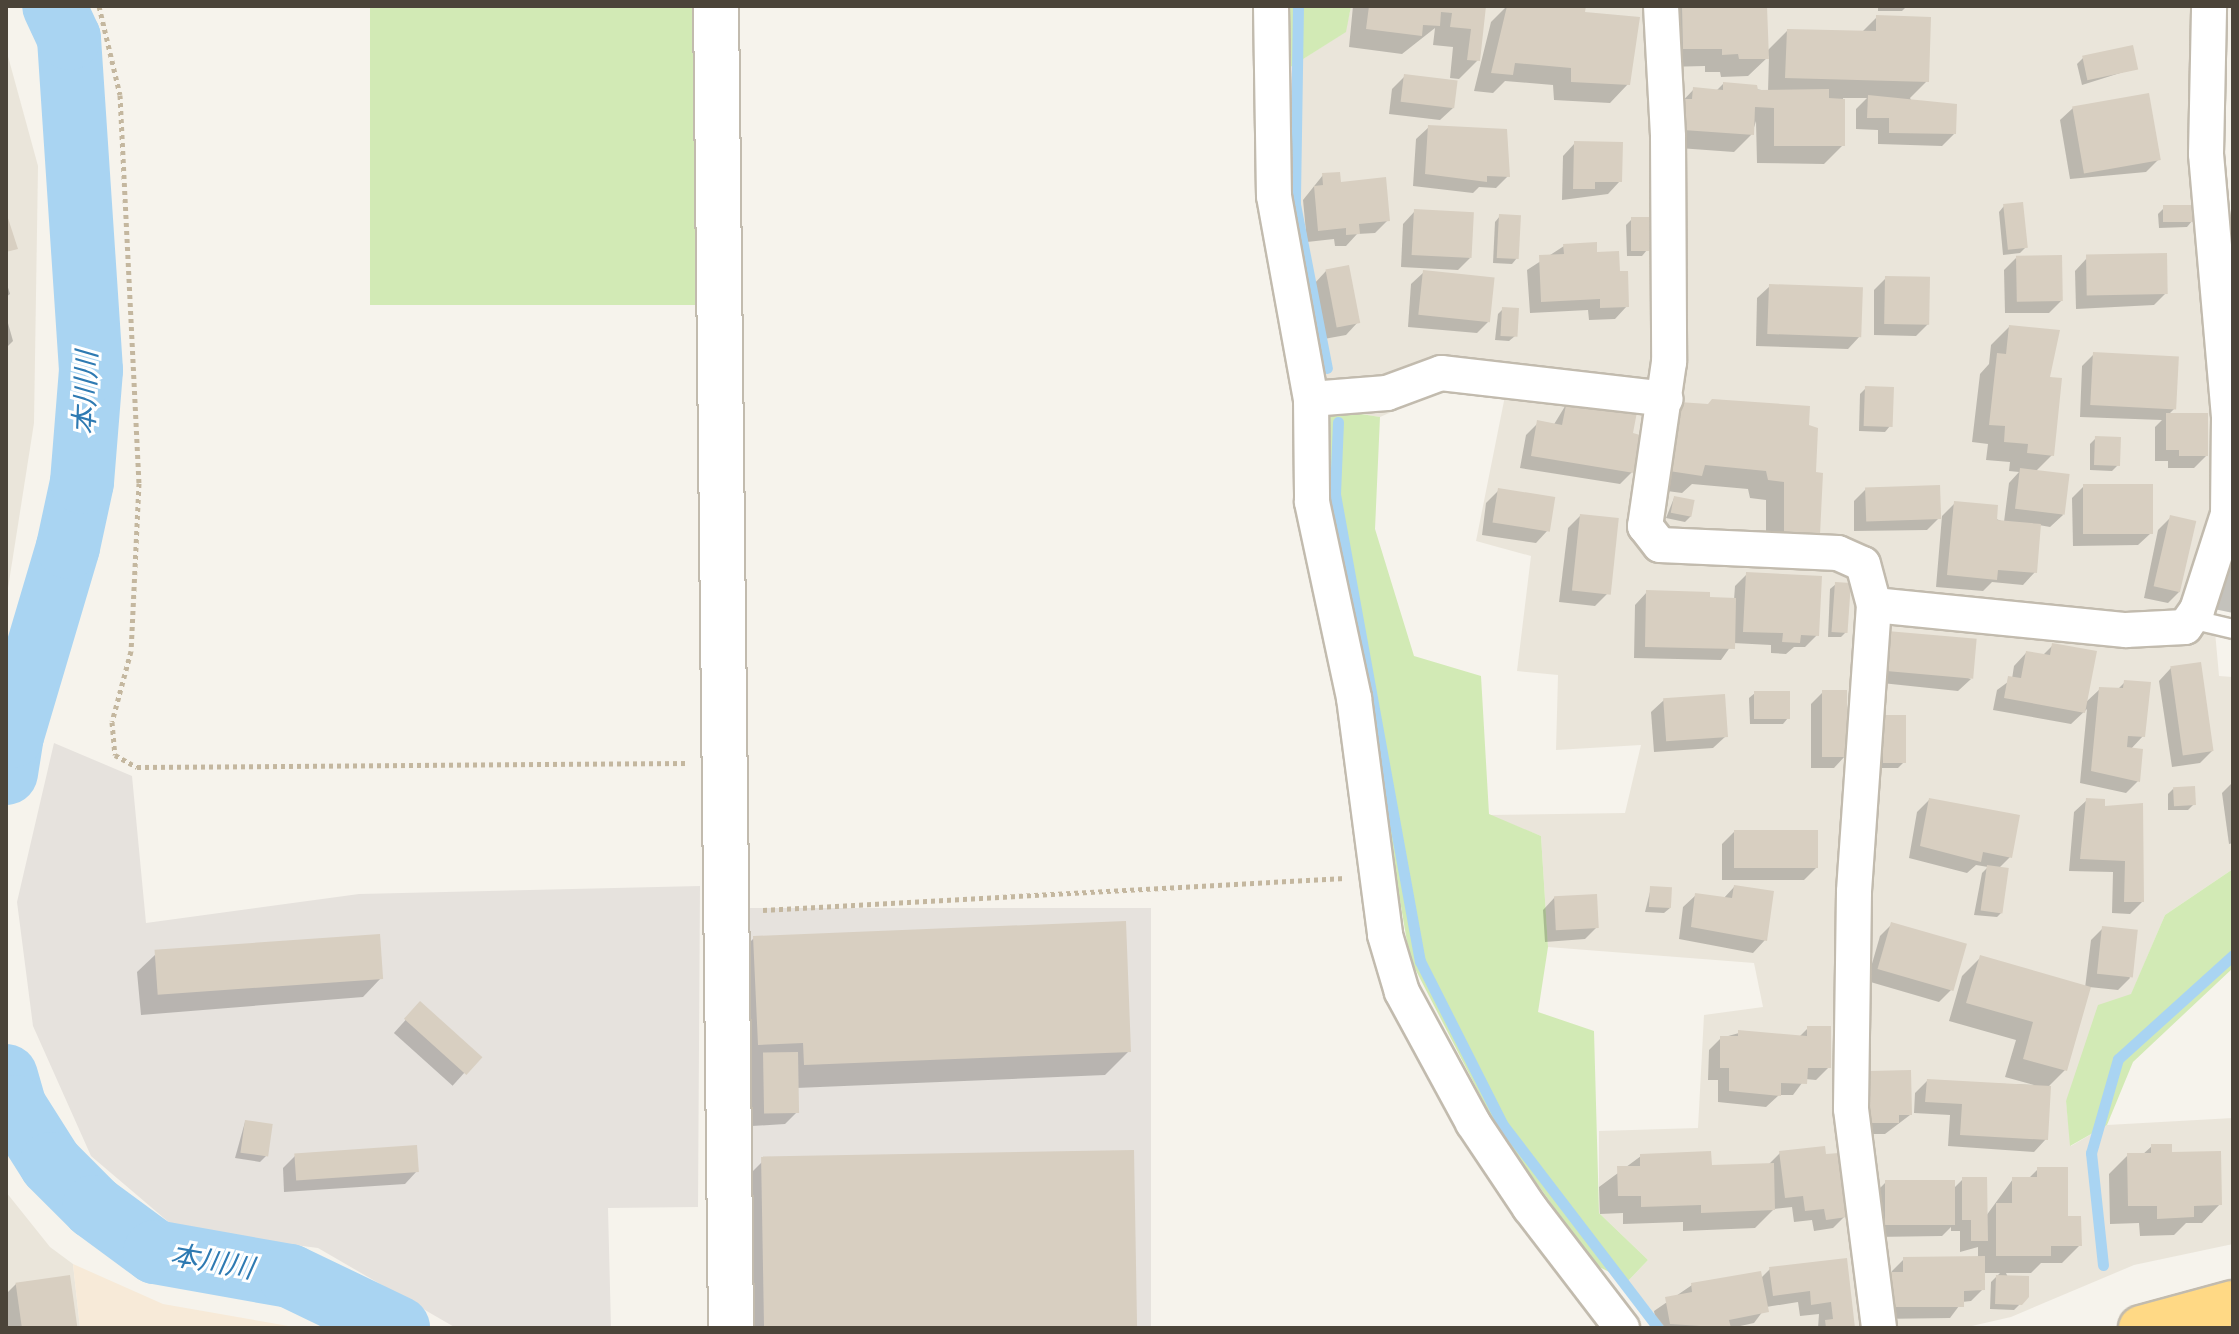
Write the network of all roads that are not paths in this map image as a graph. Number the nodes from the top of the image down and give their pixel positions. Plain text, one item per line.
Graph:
1 (716, 6) edge
2 (1271, 6) edge
3 (1661, 6) edge
4 (2209, 6) edge
5 (2227, 316) edge
6 (1311, 399) junction
7 (1665, 399) junction
8 (1874, 605) junction
9 (2191, 619) junction
10 (2233, 629) edge
11 (2233, 1303) edge
12 (731, 1328) edge
13 (1622, 1328) edge
14 (1879, 1328) edge
15 (2141, 1328) edge

1 - 12 street
2 - 6 street
3 - 7 street
4 - 5 street
5 - 9 street
6 - 7 street
6 - 13 street
7 - 8 street
8 - 9 street
8 - 14 street
9 - 10 lane
11 - 15 highway

